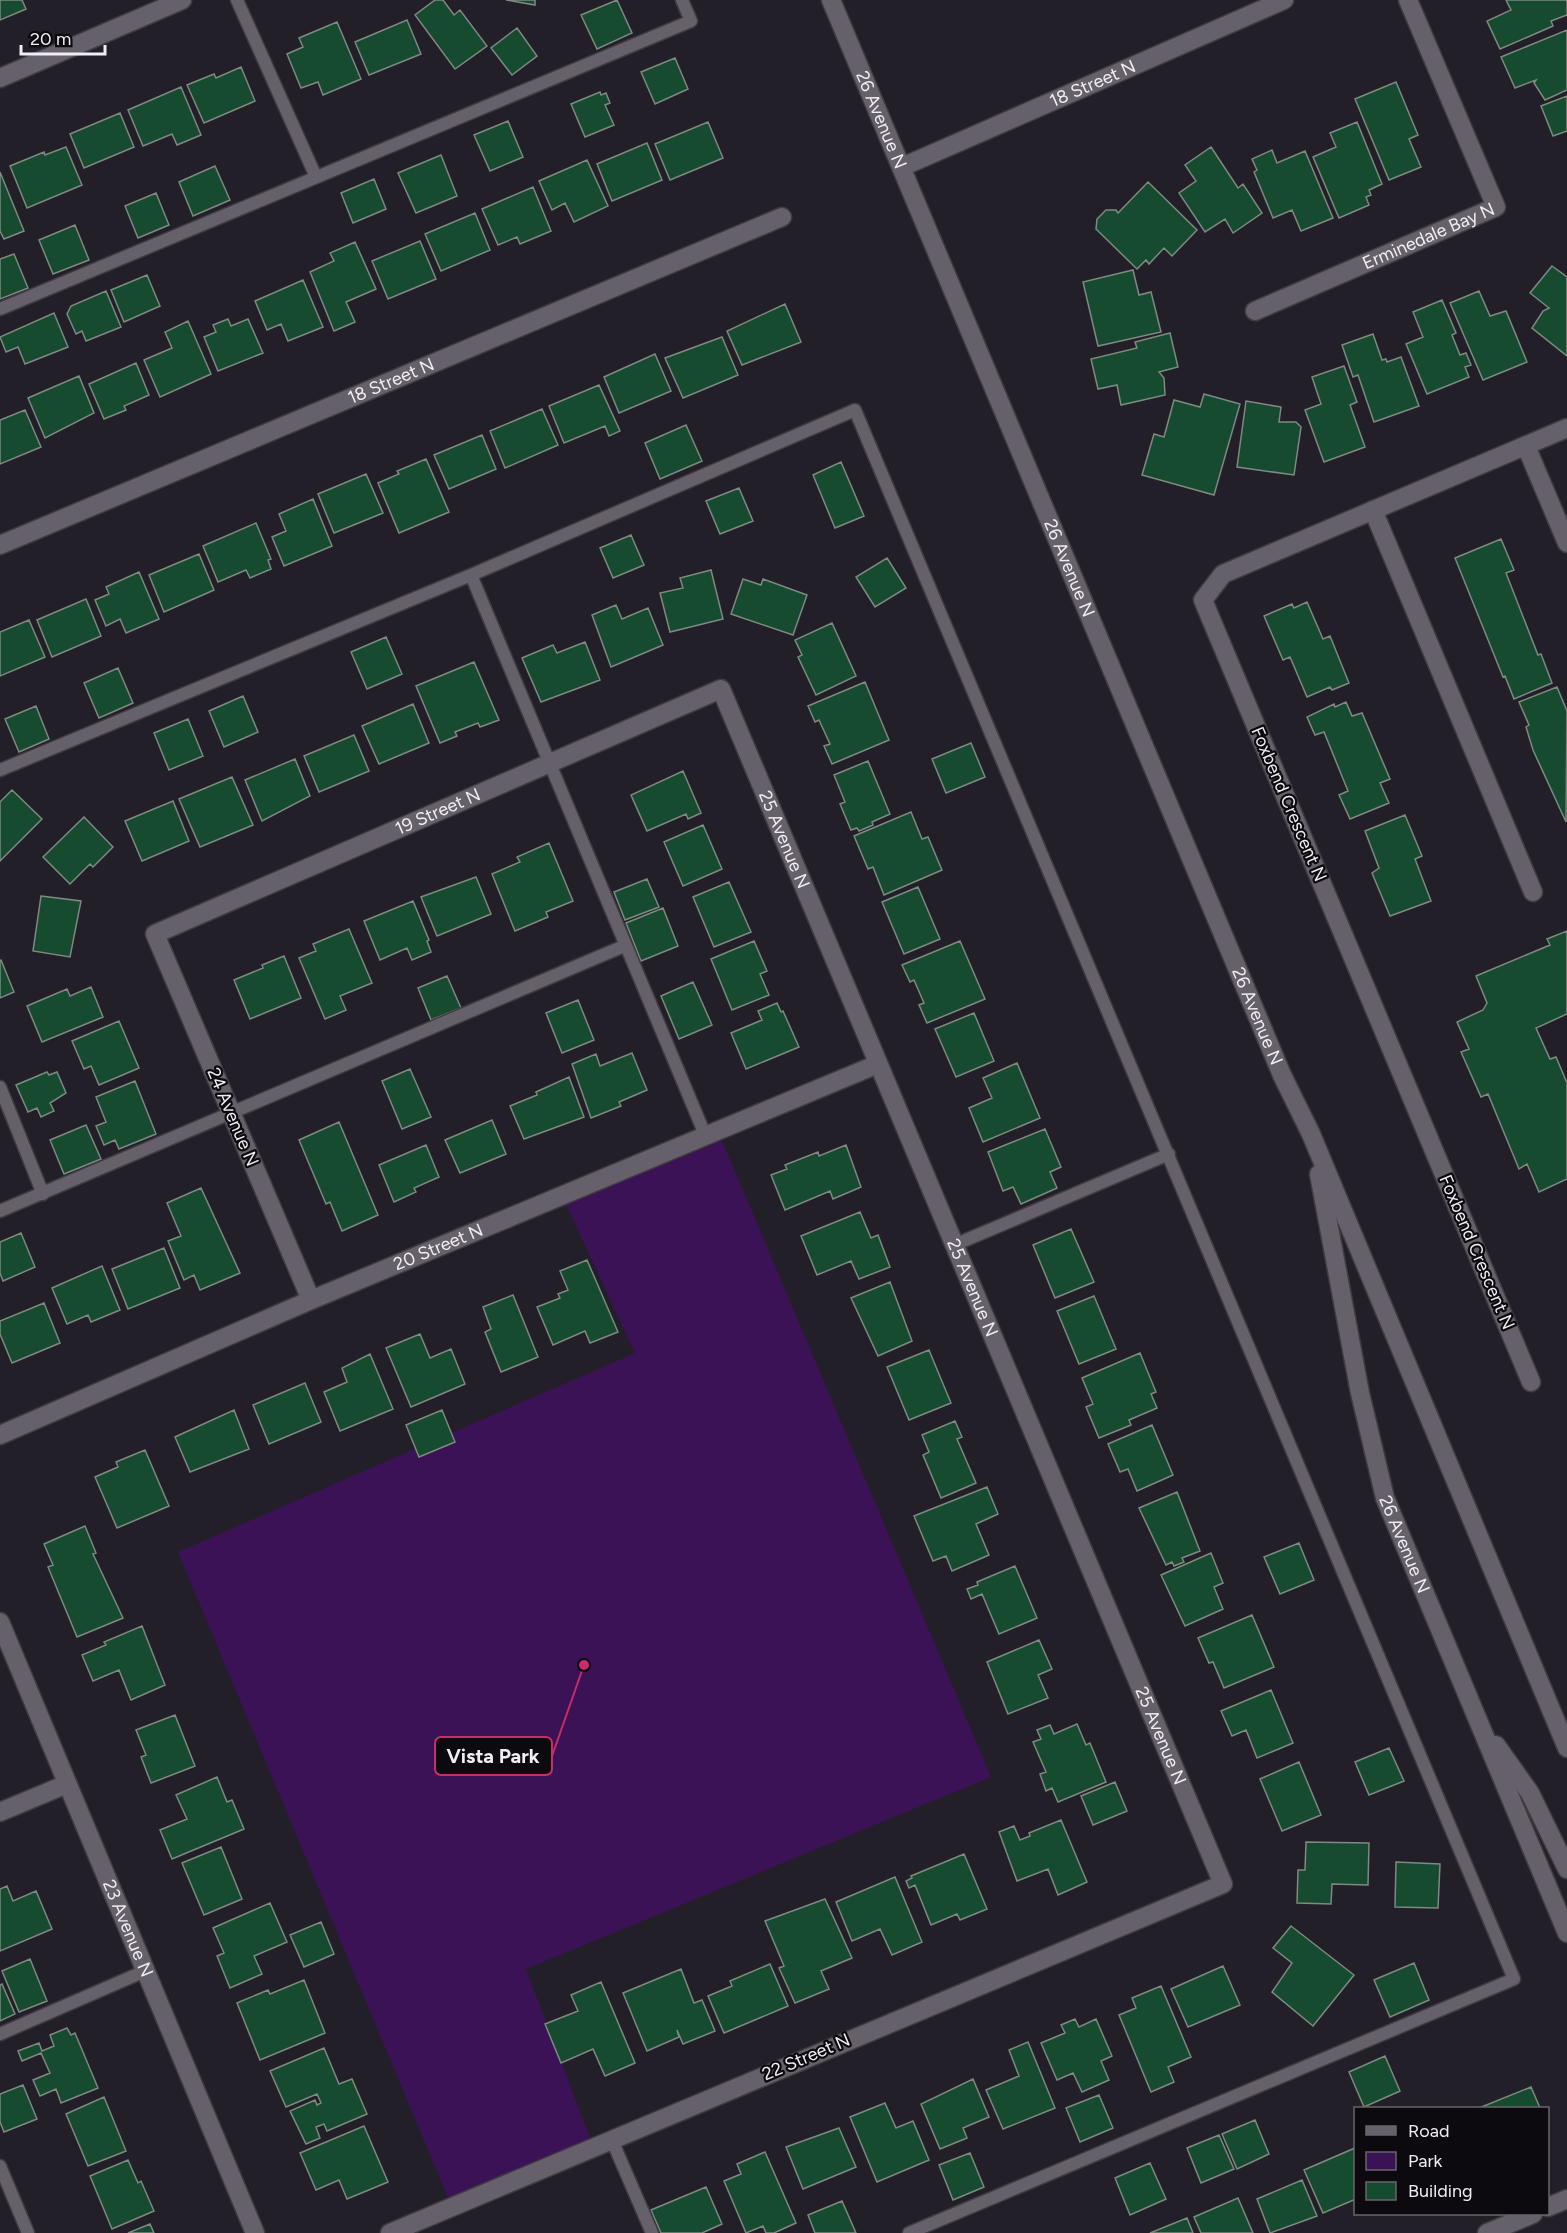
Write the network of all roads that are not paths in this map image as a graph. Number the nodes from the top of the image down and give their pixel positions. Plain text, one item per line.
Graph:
1 (182, 0) edge
2 (237, 0) edge
3 (682, 0) edge
4 (831, 0) edge
5 (1284, 0) edge
6 (1408, 0) edge
7 (0, 78) edge
8 (902, 167) junction
9 (316, 177) junction
10 (782, 217) dead end
11 (0, 309) edge
12 (1255, 311) dead end
13 (1567, 428) edge
14 (1526, 446) junction
15 (1373, 510) junction
16 (1567, 543) edge
17 (0, 545) edge
18 (471, 575) junction
19 (721, 689) joint
20 (551, 763) junction
21 (0, 770) edge
22 (1533, 892) dead end
23 (155, 934) joint
24 (624, 946) junction
25 (878, 1064) junction
26 (0, 1086) edge
27 (232, 1115) junction
28 (1311, 1134) junction
29 (706, 1137) junction
30 (1169, 1154) junction
31 (43, 1194) junction
32 (0, 1211) edge
33 (954, 1245) junction
34 (310, 1300) junction
35 (1531, 1382) dead end
36 (0, 1435) edge
37 (0, 1622) edge
38 (1475, 1717) junction
39 (1567, 1748) edge
40 (67, 1784) junction
41 (0, 1812) edge
42 (1567, 1869) edge
43 (1223, 1884) joint
44 (1567, 1933) edge
45 (145, 1971) junction
46 (0, 2034) edge
47 (611, 2138) junction
48 (0, 2166) edge
49 (1567, 2199) edge
50 (1549, 2208) edge
51 (1531, 2215) edge
52 (28, 2233) edge
53 (255, 2233) edge
54 (390, 2233) edge
55 (652, 2233) edge
56 (909, 2233) edge
57 (1487, 2233) edge

1 - 7 street
2 - 9 lane
3 - 9 lane
4 - 8 street, 26 Avenue N
5 - 8 street, 18 Street N
6 - 12 street, Erminedale Bay N
8 - 28 street, 26 Avenue N
9 - 11 lane
10 - 17 street, 18 Street N
13 - 14 street, Foxbend Crescent N
14 - 15 street, Foxbend Crescent N
14 - 16 street
15 - 22 street
15 - 35 street, Foxbend Crescent N
18 - 20 lane
18 - 21 lane
18 - 30 lane
19 - 20 street, 19 Street N
19 - 25 street, 25 Avenue N
20 - 23 street, 19 Street N
20 - 24 lane
23 - 27 street, 24 Avenue N
24 - 27 lane
24 - 29 lane
25 - 29 street, 20 Street N
25 - 33 street, 25 Avenue N
26 - 31 lane
27 - 31 lane
27 - 34 street, 24 Avenue N
28 - 38 street, 26 Avenue N
28 - 39 street, 26 Avenue N
29 - 34 street, 20 Street N
30 - 33 lane
30 - 56 lane
31 - 32 lane
33 - 43 street, 25 Avenue N
34 - 36 street, 20 Street N
37 - 40 street, 23 Avenue N
38 - 42 street
38 - 44 street, 26 Avenue N
40 - 41 street
40 - 45 street, 23 Avenue N
43 - 47 street, 22 Street N
45 - 46 lane
45 - 53 street, 23 Avenue N
47 - 54 street, 22 Street N
47 - 55 lane
48 - 52 lane
49 - 50 street
51 - 57 street

